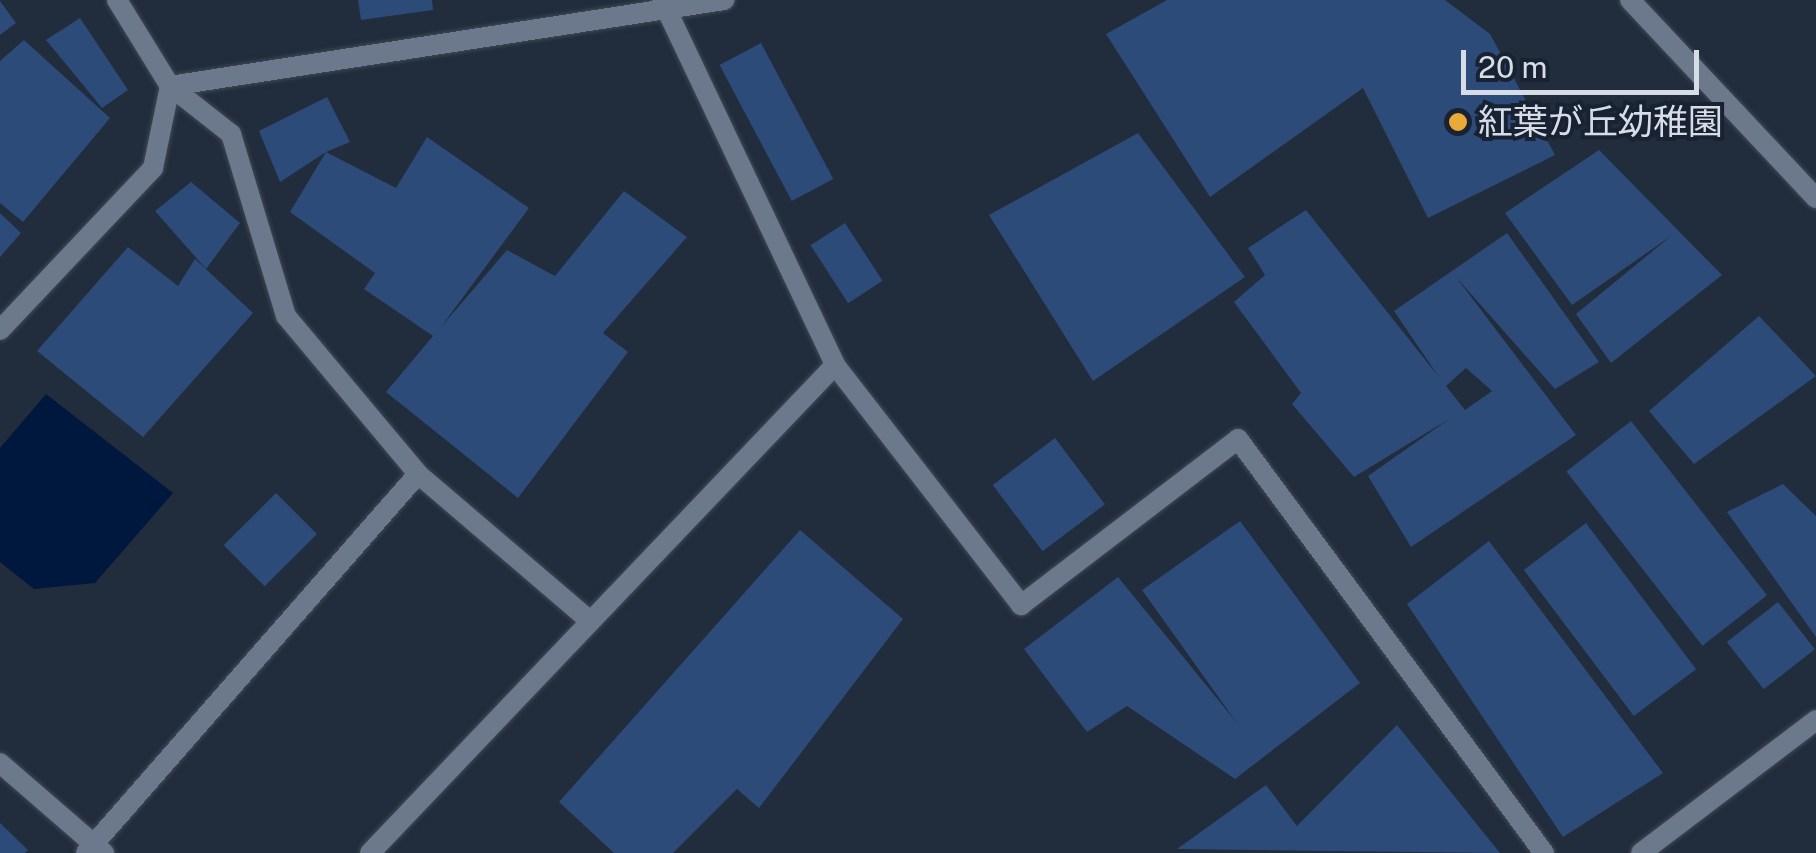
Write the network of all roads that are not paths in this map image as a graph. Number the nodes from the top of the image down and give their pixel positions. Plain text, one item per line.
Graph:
1 (117, 0) edge
2 (724, 0) edge
3 (1630, 0) edge
4 (664, 5) edge
5 (170, 86) junction
6 (1816, 198) edge
7 (0, 330) edge
8 (835, 365) junction
9 (418, 474) junction
10 (590, 621) junction
11 (1816, 720) edge
12 (0, 762) edge
13 (95, 850) edge
14 (370, 853) edge
15 (1544, 853) edge
16 (1641, 853) edge

1 - 5 street
2 - 4 street
3 - 6 street
4 - 5 street
4 - 8 street
5 - 7 street
5 - 9 street
8 - 10 street
8 - 15 street
9 - 10 street
9 - 13 street
10 - 14 street
11 - 16 street
12 - 13 street

